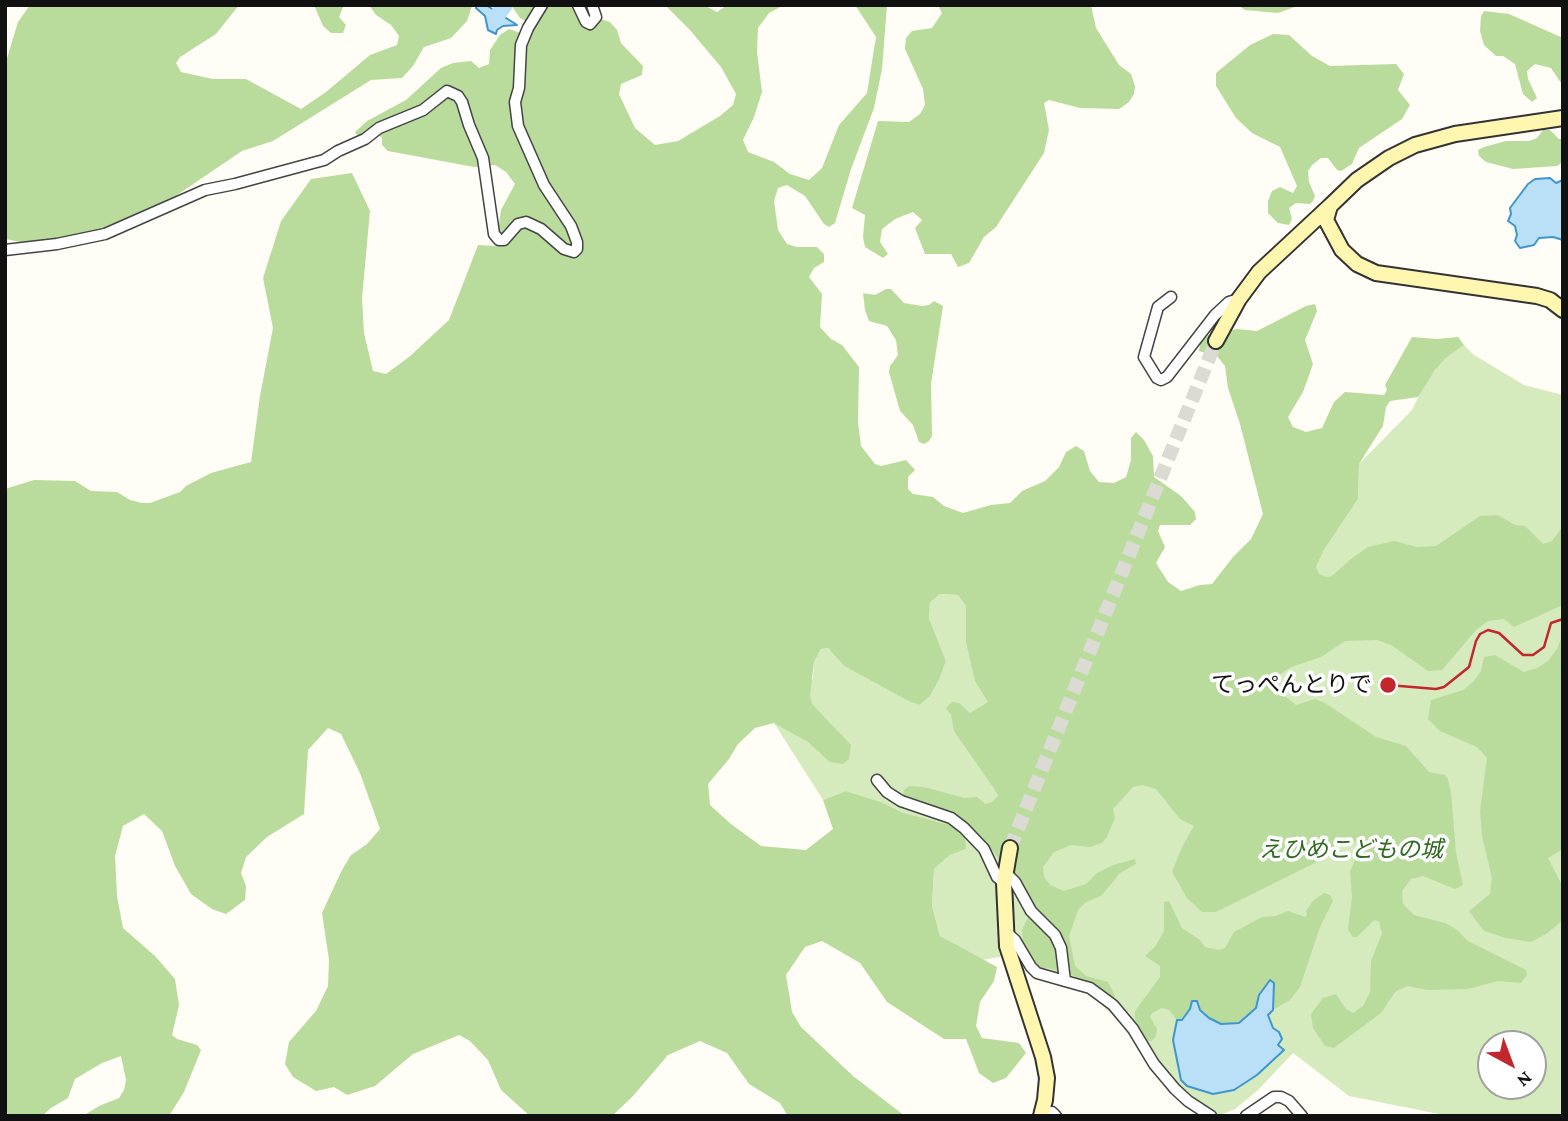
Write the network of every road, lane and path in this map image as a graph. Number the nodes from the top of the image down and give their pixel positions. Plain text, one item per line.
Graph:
1 (542, 5) edge
2 (578, 5) edge
3 (592, 5) edge
4 (1563, 118) edge
5 (1330, 205) junction
6 (5, 250) edge
7 (1171, 297) dead end
8 (1240, 299) junction
9 (1563, 310) edge
10 (1216, 341) tunnel mouth
11 (877, 780) dead end
12 (1010, 848) tunnel mouth
13 (1005, 878) junction
14 (1006, 932) junction
15 (1065, 981) junction
16 (1041, 1116) edge
17 (1048, 1116) edge
18 (1056, 1116) edge
19 (1211, 1116) edge
20 (1246, 1116) edge
21 (1302, 1116) edge

1 - 6 street
2 - 3 street
4 - 5 street
5 - 8 street
5 - 9 street
7 - 8 street
8 - 10 street
11 - 13 street
12 - 13 street
13 - 14 street
13 - 15 street
14 - 15 street
14 - 16 street
15 - 19 street
17 - 18 street
20 - 21 street

